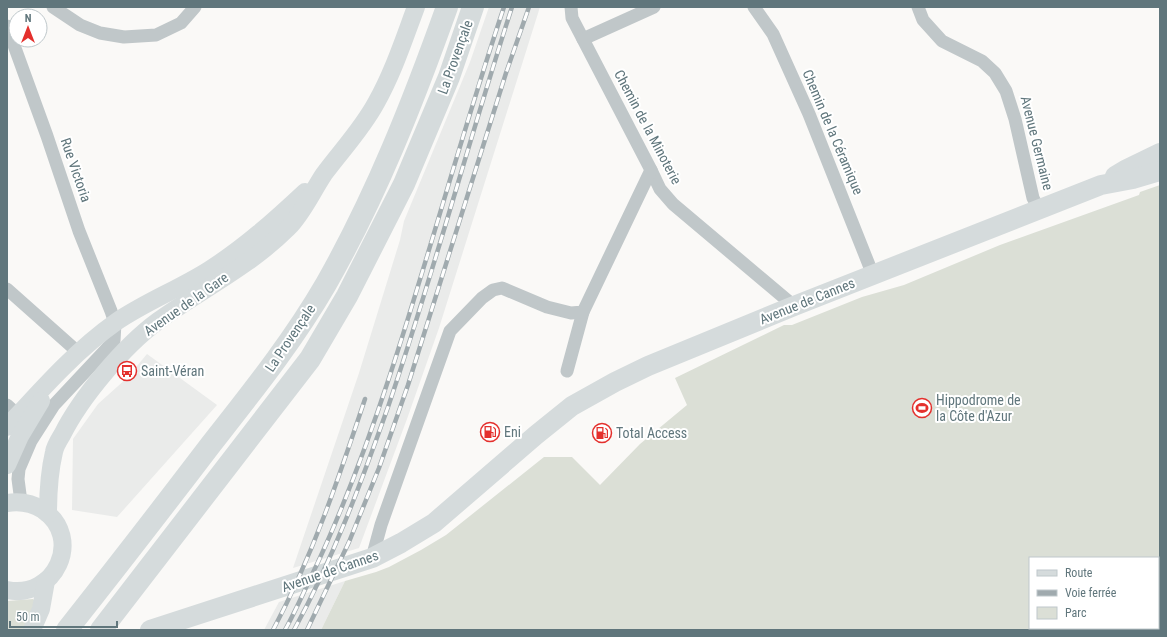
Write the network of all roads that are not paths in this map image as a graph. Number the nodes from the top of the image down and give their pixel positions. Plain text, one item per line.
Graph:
1 (53, 7) edge
2 (195, 7) edge
3 (416, 7) edge
4 (447, 7) edge
5 (473, 7) edge
6 (571, 7) edge
7 (654, 7) edge
8 (754, 7) edge
9 (918, 7) edge
10 (7, 26) edge
11 (583, 39) junction
12 (1160, 153) edge
13 (651, 170) junction
14 (1160, 171) edge
15 (324, 175) junction
16 (1102, 185) junction
17 (1039, 209) junction
18 (873, 275) junction
19 (7, 289) edge
20 (794, 306) junction
21 (583, 312) junction
22 (115, 323) junction
23 (79, 353) junction
24 (567, 371) dead end
25 (48, 384) junction
26 (11, 416) edge
27 (7, 465) edge
28 (14, 503) edge
29 (48, 514) junction
30 (372, 562) junction
31 (46, 581) junction
32 (7, 590) edge
33 (32, 630) edge
34 (67, 630) edge
35 (101, 630) edge
36 (150, 630) edge
37 (181, 630) edge

1 - 2 street
3 - 15 main road, Avenue de la Gare
4 - 34 highway, La Provençale
5 - 35 highway, La Provençale
6 - 11 street, Chemin de la Minoterie
7 - 11 street
8 - 18 street, Chemin de la Céramique
9 - 17 street, Avenue Germaine
10 - 22 street, Rue Victoria
11 - 13 street, Chemin de la Minoterie
12 - 16 main road, Avenue de Cannes
13 - 20 street, Chemin de la Minoterie
13 - 21 street
14 - 16 main road, Avenue de Cannes
15 - 22 main road, Avenue de la Gare
15 - 29 main road, Avenue de la Gare
16 - 17 main road, Avenue de Cannes
17 - 18 main road, Avenue de Cannes
18 - 20 main road, Avenue de Cannes
19 - 23 street
20 - 30 main road, Avenue de Cannes
21 - 24 street
21 - 30 street
22 - 23 main road, Avenue de la Gare
22 - 28 street
23 - 25 main road, Avenue de la Gare
25 - 26 main road, Avenue de la Gare
25 - 27 main road
28 - 29 main road
29 - 31 main road
30 - 36 main road, Avenue de Cannes
30 - 37 main road, Avenue de Cannes
31 - 32 main road
31 - 33 main road

